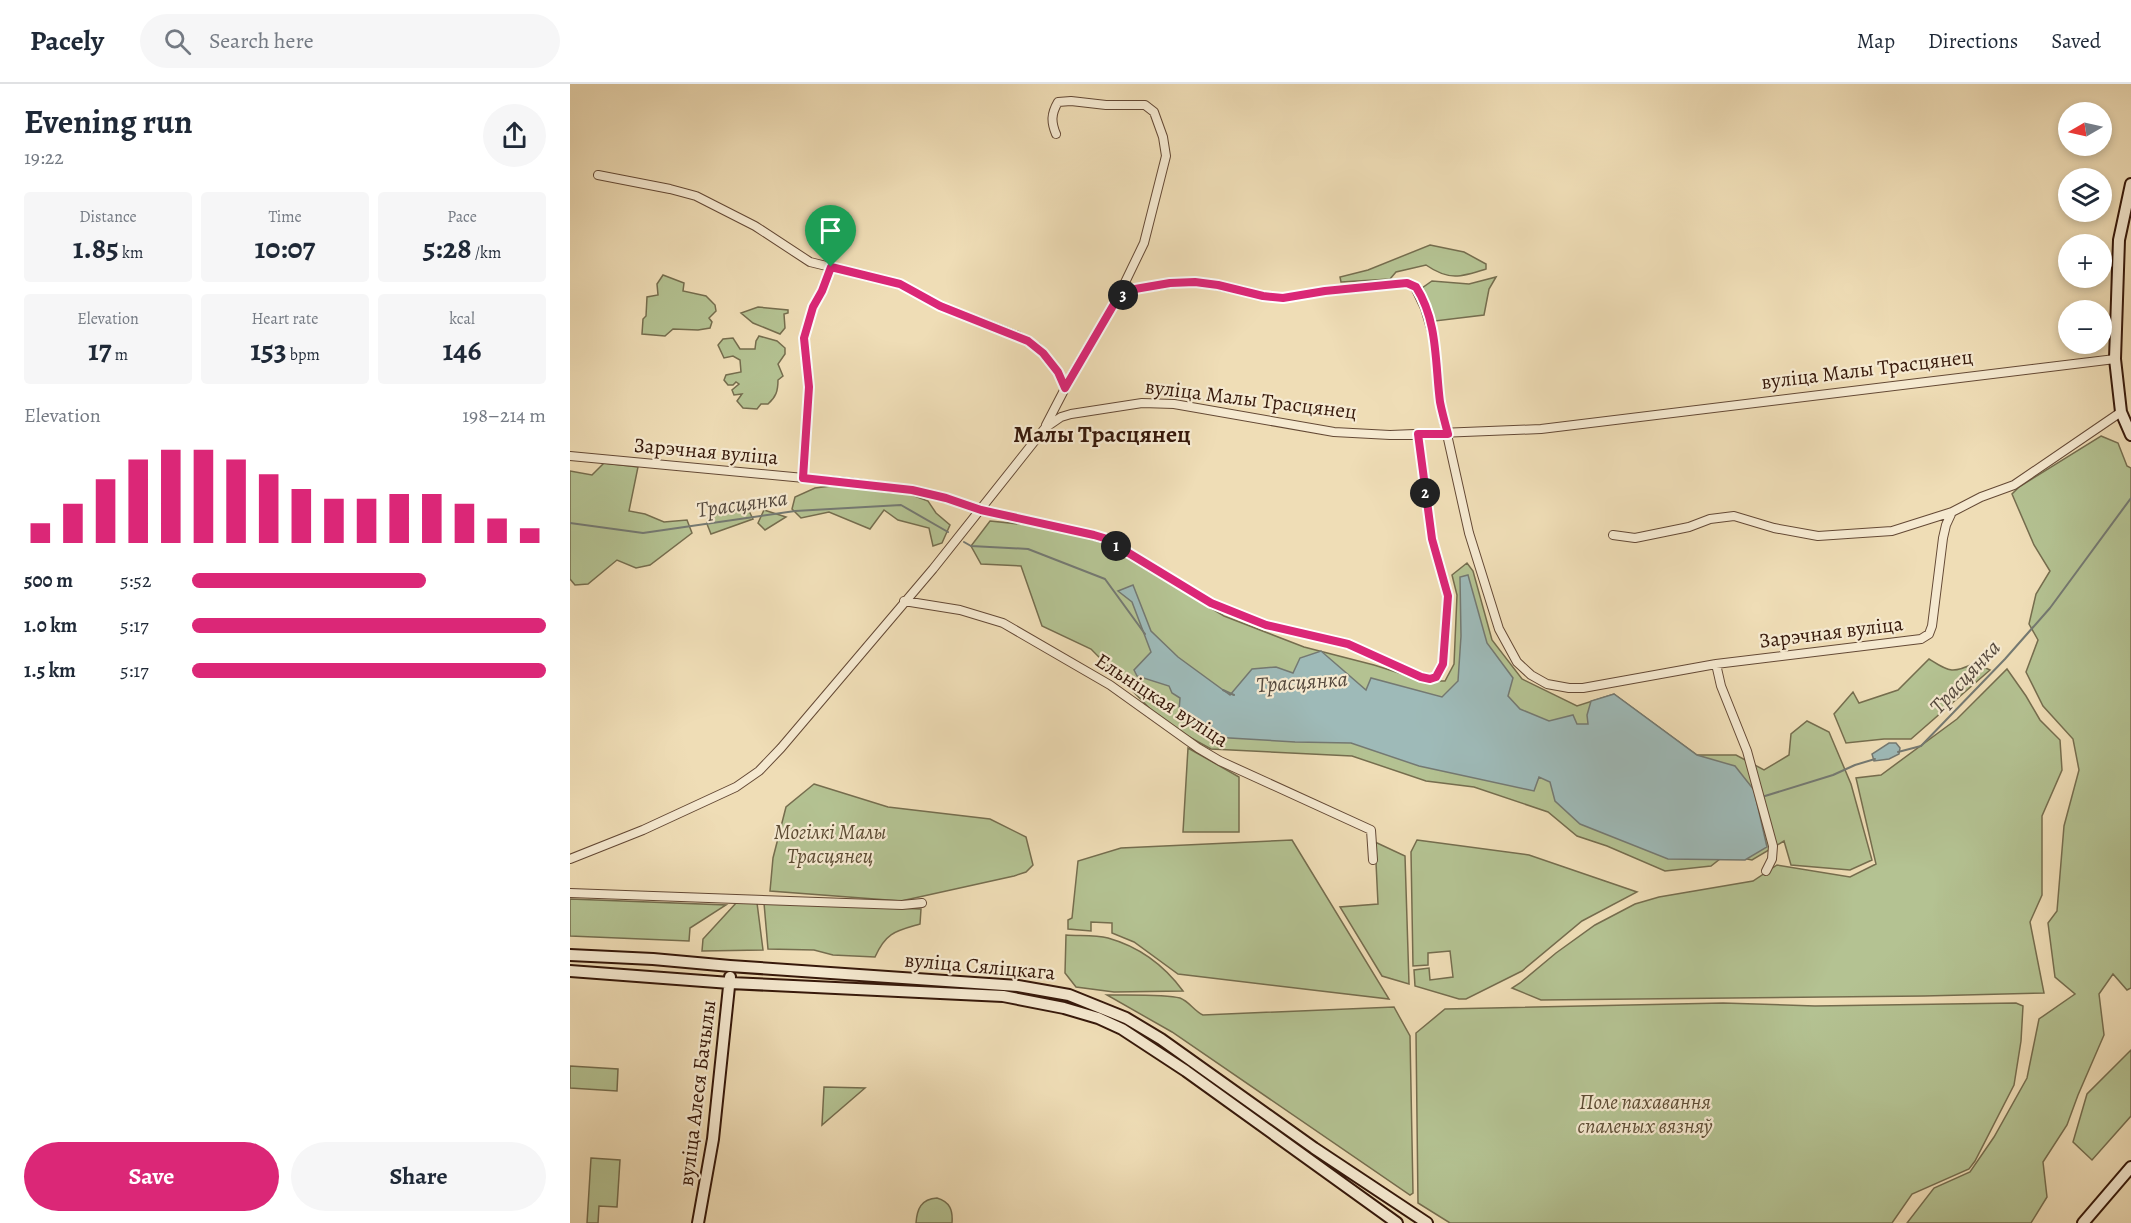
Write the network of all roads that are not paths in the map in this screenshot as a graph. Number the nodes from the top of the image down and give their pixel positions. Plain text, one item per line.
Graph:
1 (1056, 134) dead end
2 (598, 175) dead end
3 (2131, 184) edge
4 (831, 267) junction
5 (1117, 299) junction
6 (2115, 359) junction
7 (1065, 388) junction
8 (2121, 412) junction
9 (1071, 414) junction
10 (1045, 428) junction
11 (1418, 434) junction
12 (1448, 434) junction
13 (2131, 435) edge
14 (570, 456) edge
15 (803, 478) junction
16 (981, 510) junction
17 (1952, 512) junction
18 (1613, 535) dead end
19 (904, 601) junction
20 (1716, 664) junction
21 (570, 859) edge
22 (1373, 860) dead end
23 (1766, 871) dead end
24 (570, 893) edge
25 (922, 903) dead end
26 (570, 955) edge
27 (730, 966) junction
28 (570, 971) edge
29 (730, 983) junction
30 (2131, 1167) edge
31 (1424, 1222) edge
32 (699, 1223) edge
33 (1397, 1223) edge
34 (2083, 1223) edge

1 - 5 street
2 - 4 street
3 - 6 main road
4 - 7 street
4 - 15 street
5 - 7 street
5 - 12 street
6 - 8 main road
6 - 12 street, вуліца Малы Трасцянец
7 - 9 street
7 - 10 street
8 - 13 main road
8 - 17 street
9 - 10 street, вуліца Малы Трасцянец
9 - 11 street, вуліца Малы Трасцянец
10 - 16 street, вуліца Малы Трасцянец
11 - 12 street, вуліца Малы Трасцянец
11 - 16 street, Зарэчная вуліца
12 - 20 street, Зарэчная вуліца
14 - 15 street, Зарэчная вуліца
15 - 16 street, Зарэчная вуліца
16 - 19 street
17 - 18 street
17 - 20 street, Зарэчная вуліца
19 - 21 street
19 - 22 street, Ельніцкая вуліца
20 - 23 street
24 - 25 street
26 - 27 main road, вуліца Сяліцкага
27 - 29 main road, вуліца Алеся Бачылы
27 - 31 main road, вуліца Сяліцкага
28 - 29 main road, вуліца Сяліцкага
29 - 32 main road, вуліца Алеся Бачылы
29 - 33 main road, вуліца Сяліцкага
30 - 34 main road

